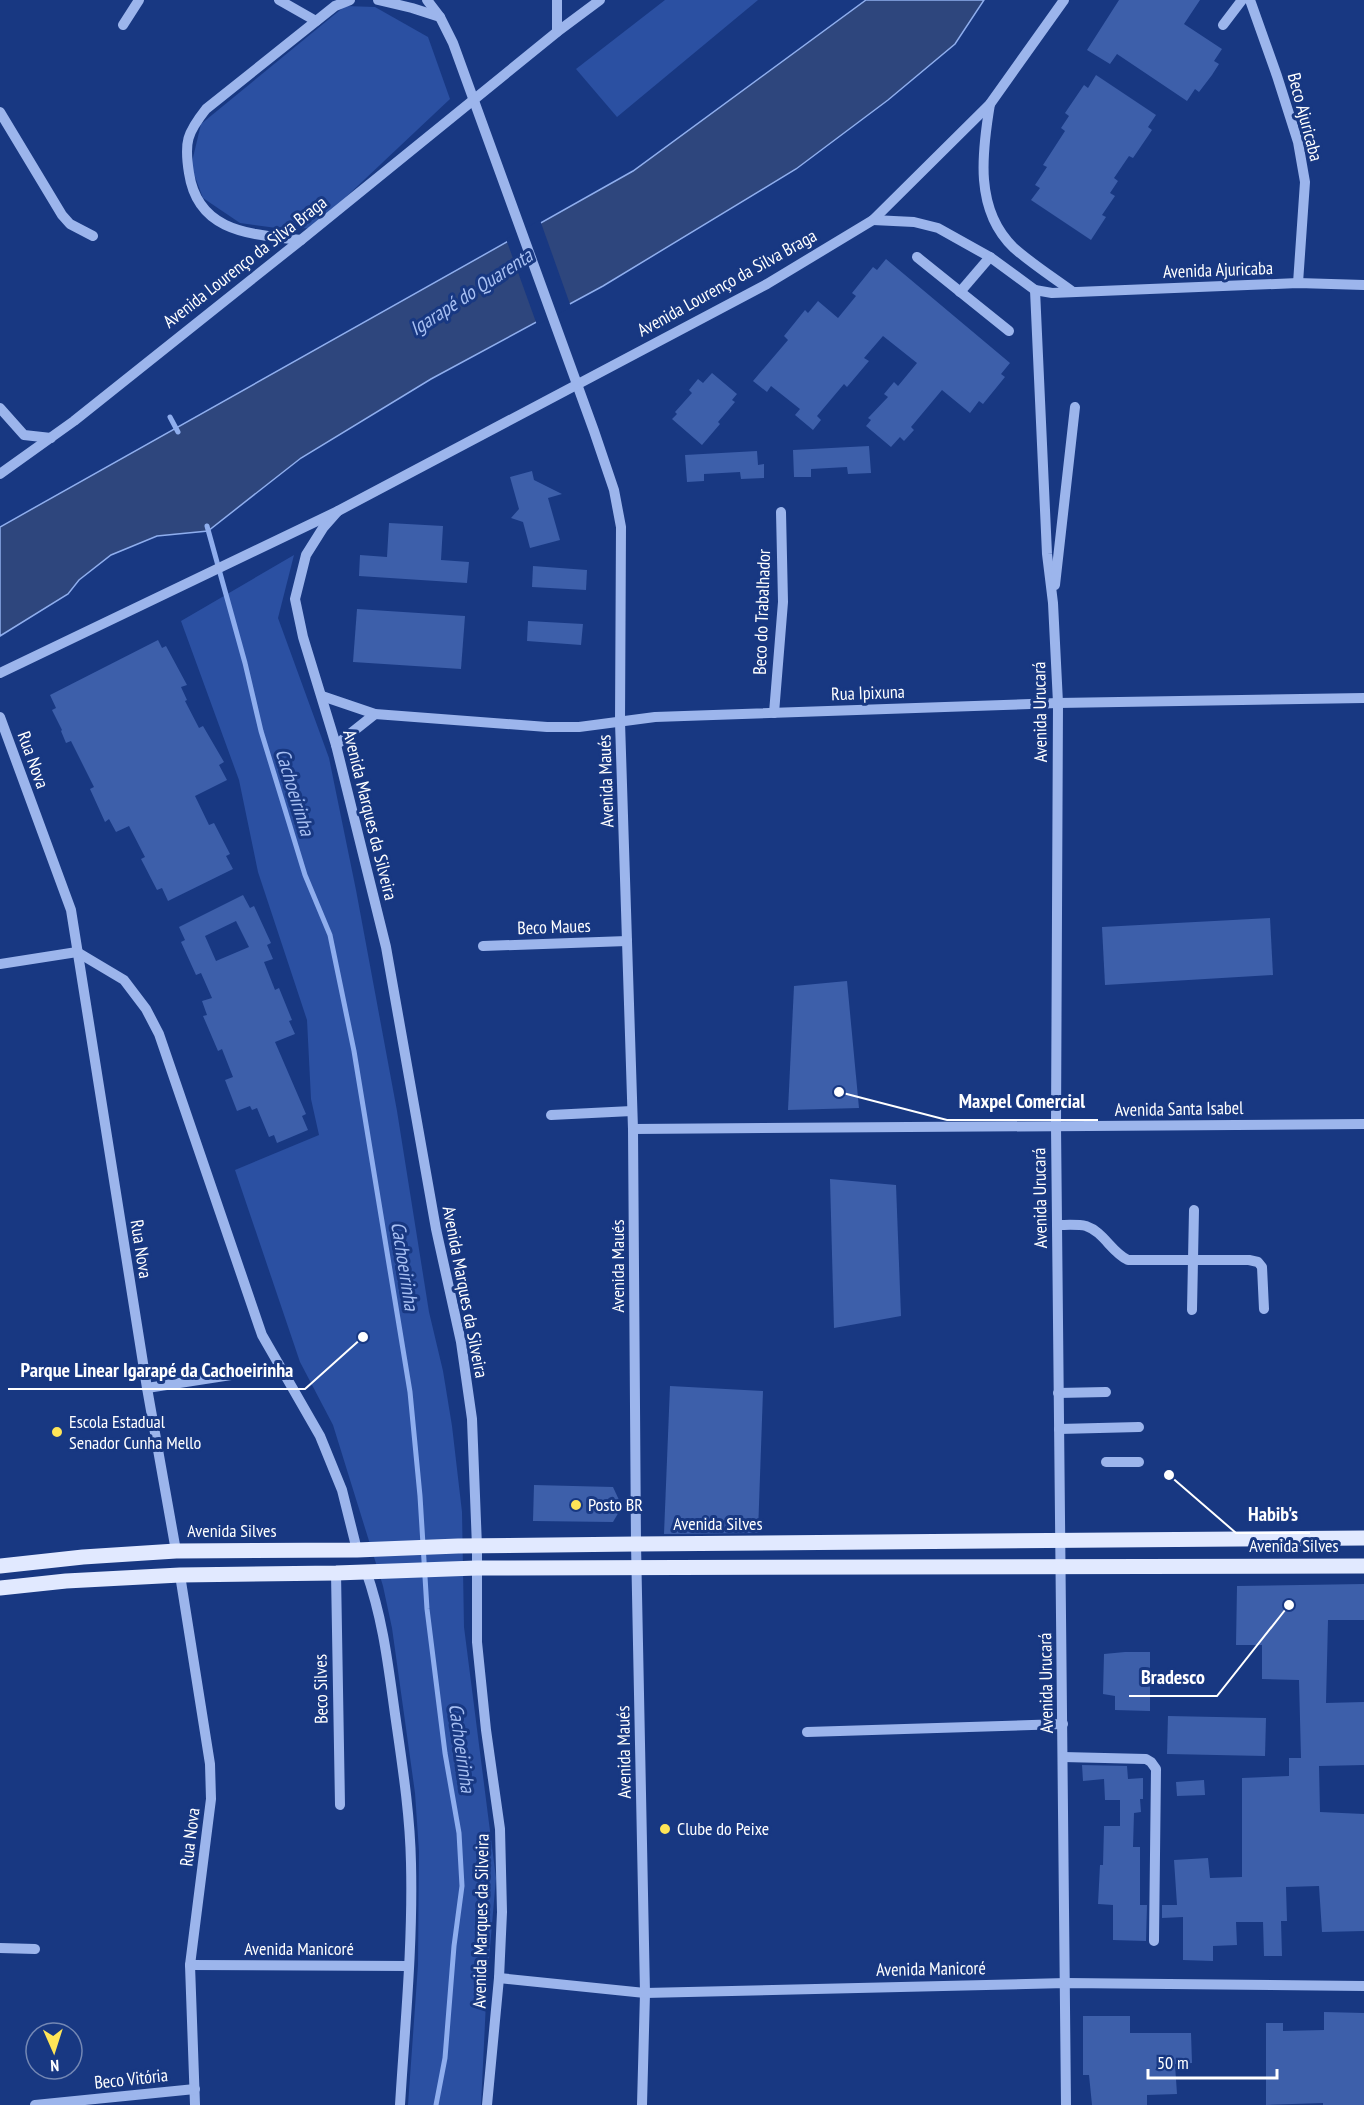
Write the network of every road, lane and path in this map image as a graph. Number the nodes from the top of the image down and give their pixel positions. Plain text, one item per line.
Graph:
1 (139, 0) edge
2 (279, 0) edge
3 (350, 0) edge
4 (378, 0) edge
5 (427, 0) edge
6 (557, 0) edge
7 (600, 0) edge
8 (1064, 0) edge
9 (1242, 0) edge
10 (1250, 0) edge
11 (440, 17) junction
12 (316, 21) junction
13 (123, 25) dead end
14 (1223, 25) dead end
15 (556, 33) junction
16 (990, 104) junction
17 (0, 112) edge
18 (873, 220) junction
19 (93, 236) dead end
20 (301, 240) junction
21 (917, 257) dead end
22 (990, 257) junction
23 (1298, 283) junction
24 (1364, 285) edge
25 (1035, 290) junction
26 (960, 292) junction
27 (1073, 292) junction
28 (1009, 331) dead end
29 (1075, 407) dead end
30 (4, 413) edge
31 (51, 438) junction
32 (0, 474) edge
33 (338, 512) junction
34 (781, 512) dead end
35 (1053, 603) junction
36 (0, 673) edge
37 (322, 696) junction
38 (1364, 698) edge
39 (1058, 703) junction
40 (774, 713) junction
41 (375, 714) junction
42 (0, 717) edge
43 (620, 722) junction
44 (336, 745) junction
45 (627, 940) junction
46 (483, 946) dead end
47 (77, 952) junction
48 (0, 964) edge
49 (632, 1111) junction
50 (551, 1115) dead end
51 (1364, 1124) edge
52 (1056, 1126) junction
53 (633, 1129) junction
54 (1194, 1210) dead end
55 (1057, 1225) junction
56 (1192, 1260) junction
57 (1264, 1309) dead end
58 (1192, 1310) dead end
59 (231, 1375) dead end
60 (147, 1388) junction
61 (1106, 1392) dead end
62 (1058, 1393) junction
63 (1139, 1427) dead end
64 (1059, 1429) junction
65 (1106, 1462) dead end
66 (1139, 1462) dead end
67 (1364, 1538) edge
68 (1060, 1542) junction
69 (636, 1544) junction
70 (477, 1547) junction
71 (357, 1550) junction
72 (176, 1551) junction
73 (0, 1566) edge
74 (1061, 1566) junction
75 (1364, 1566) edge
76 (638, 1567) junction
77 (470, 1568) junction
78 (370, 1571) junction
79 (336, 1573) junction
80 (180, 1575) junction
81 (0, 1588) edge
82 (1063, 1724) junction
83 (807, 1732) dead end
84 (1063, 1757) junction
85 (340, 1805) dead end
86 (1154, 1941) dead end
87 (0, 1948) edge
88 (35, 1949) dead end
89 (190, 1965) junction
90 (408, 1966) junction
91 (499, 1978) junction
92 (1066, 1983) junction
93 (1364, 1986) edge
94 (645, 1992) junction
95 (195, 2089) junction
96 (35, 2105) edge
97 (195, 2105) edge
98 (400, 2105) edge
99 (488, 2105) edge
100 (642, 2105) edge
101 (1066, 2105) edge

1 - 13 street
2 - 12 street
3 - 12 street
4 - 11 street
5 - 11 street, Avenida Maués
6 - 15 street
7 - 15 street, Avenida Lourenço da Silva Braga
8 - 16 street, Avenida Lourenço da Silva Braga
9 - 14 street
10 - 23 street, Beco Ajuricaba
11 - 43 street, Avenida Maués
12 - 20 street
15 - 20 street, Avenida Lourenço da Silva Braga
16 - 18 street, Avenida Lourenço da Silva Braga
16 - 27 street
17 - 19 street
18 - 22 street
18 - 33 street, Avenida Lourenço da Silva Braga
20 - 31 street, Avenida Lourenço da Silva Braga
21 - 26 street
22 - 25 street
22 - 26 street
23 - 24 street, Avenida Ajuricaba
23 - 27 street, Avenida Ajuricaba
25 - 27 street, Avenida Ajuricaba
25 - 35 street, Avenida Urucará
26 - 28 street
29 - 35 street
30 - 31 street
31 - 32 street, Avenida Lourenço da Silva Braga
33 - 36 street, Avenida Lourenço da Silva Braga
33 - 37 street, Avenida Marques da Silveira
34 - 40 street, Beco do Trabalhador
35 - 39 street, Avenida Urucará
37 - 41 street, Rua Ipixuna
37 - 44 street, Avenida Marques da Silveira
38 - 39 street, Rua Ipixuna
39 - 40 street, Rua Ipixuna
39 - 52 street, Avenida Urucará
40 - 43 street, Rua Ipixuna
41 - 43 street, Rua Ipixuna
41 - 44 street
42 - 47 street, Rua Nova
43 - 45 street, Avenida Maués
44 - 70 street, Avenida Marques da Silveira
45 - 46 street, Beco Maues
45 - 49 street, Avenida Maués
47 - 48 street
47 - 60 street, Rua Nova
47 - 71 street
49 - 50 street
49 - 53 street, Avenida Maués
51 - 52 street, Avenida Santa Isabel
52 - 53 street, Avenida Santa Isabel
52 - 55 street, Avenida Urucará
53 - 69 street, Avenida Maués
54 - 56 street
55 - 56 street
55 - 62 street, Avenida Urucará
56 - 57 street
56 - 58 street
59 - 60 street
60 - 72 street, Rua Nova
61 - 62 street
62 - 64 street, Avenida Urucará
63 - 64 street
64 - 68 street, Avenida Urucará
65 - 66 street
67 - 68 main road, Avenida Silves
68 - 69 main road, Avenida Silves
68 - 74 street, Avenida Urucará
69 - 70 main road, Avenida Silves
69 - 76 street, Avenida Maués
70 - 71 main road, Avenida Silves
70 - 77 street, Avenida Marques da Silveira
71 - 72 main road, Avenida Silves
72 - 73 main road, Avenida Silves
74 - 75 main road, Avenida Silves
74 - 76 main road, Avenida Silves
74 - 82 street, Avenida Urucará
76 - 77 main road, Avenida Silves
76 - 94 street, Avenida Maués
77 - 78 main road, Avenida Silves
77 - 91 street, Avenida Marques da Silveira
78 - 79 main road, Avenida Silves
78 - 90 street
79 - 80 main road, Avenida Silves
79 - 85 street, Beco Silves
80 - 81 main road, Avenida Silves
80 - 89 street, Rua Nova
82 - 83 street
82 - 84 street, Avenida Urucará
84 - 86 street
84 - 92 street, Avenida Urucará
87 - 88 street
89 - 90 street, Avenida Manicoré
89 - 95 street, Rua Nova
90 - 98 street
91 - 94 street, Avenida Manicoré
91 - 99 street, Avenida Marques da Silveira
92 - 93 street, Avenida Manicoré
92 - 94 street, Avenida Manicoré
92 - 101 street, Avenida Urucará
94 - 100 street, Avenida Maués
95 - 96 street, Beco Vitória
95 - 97 street, Rua Nova

